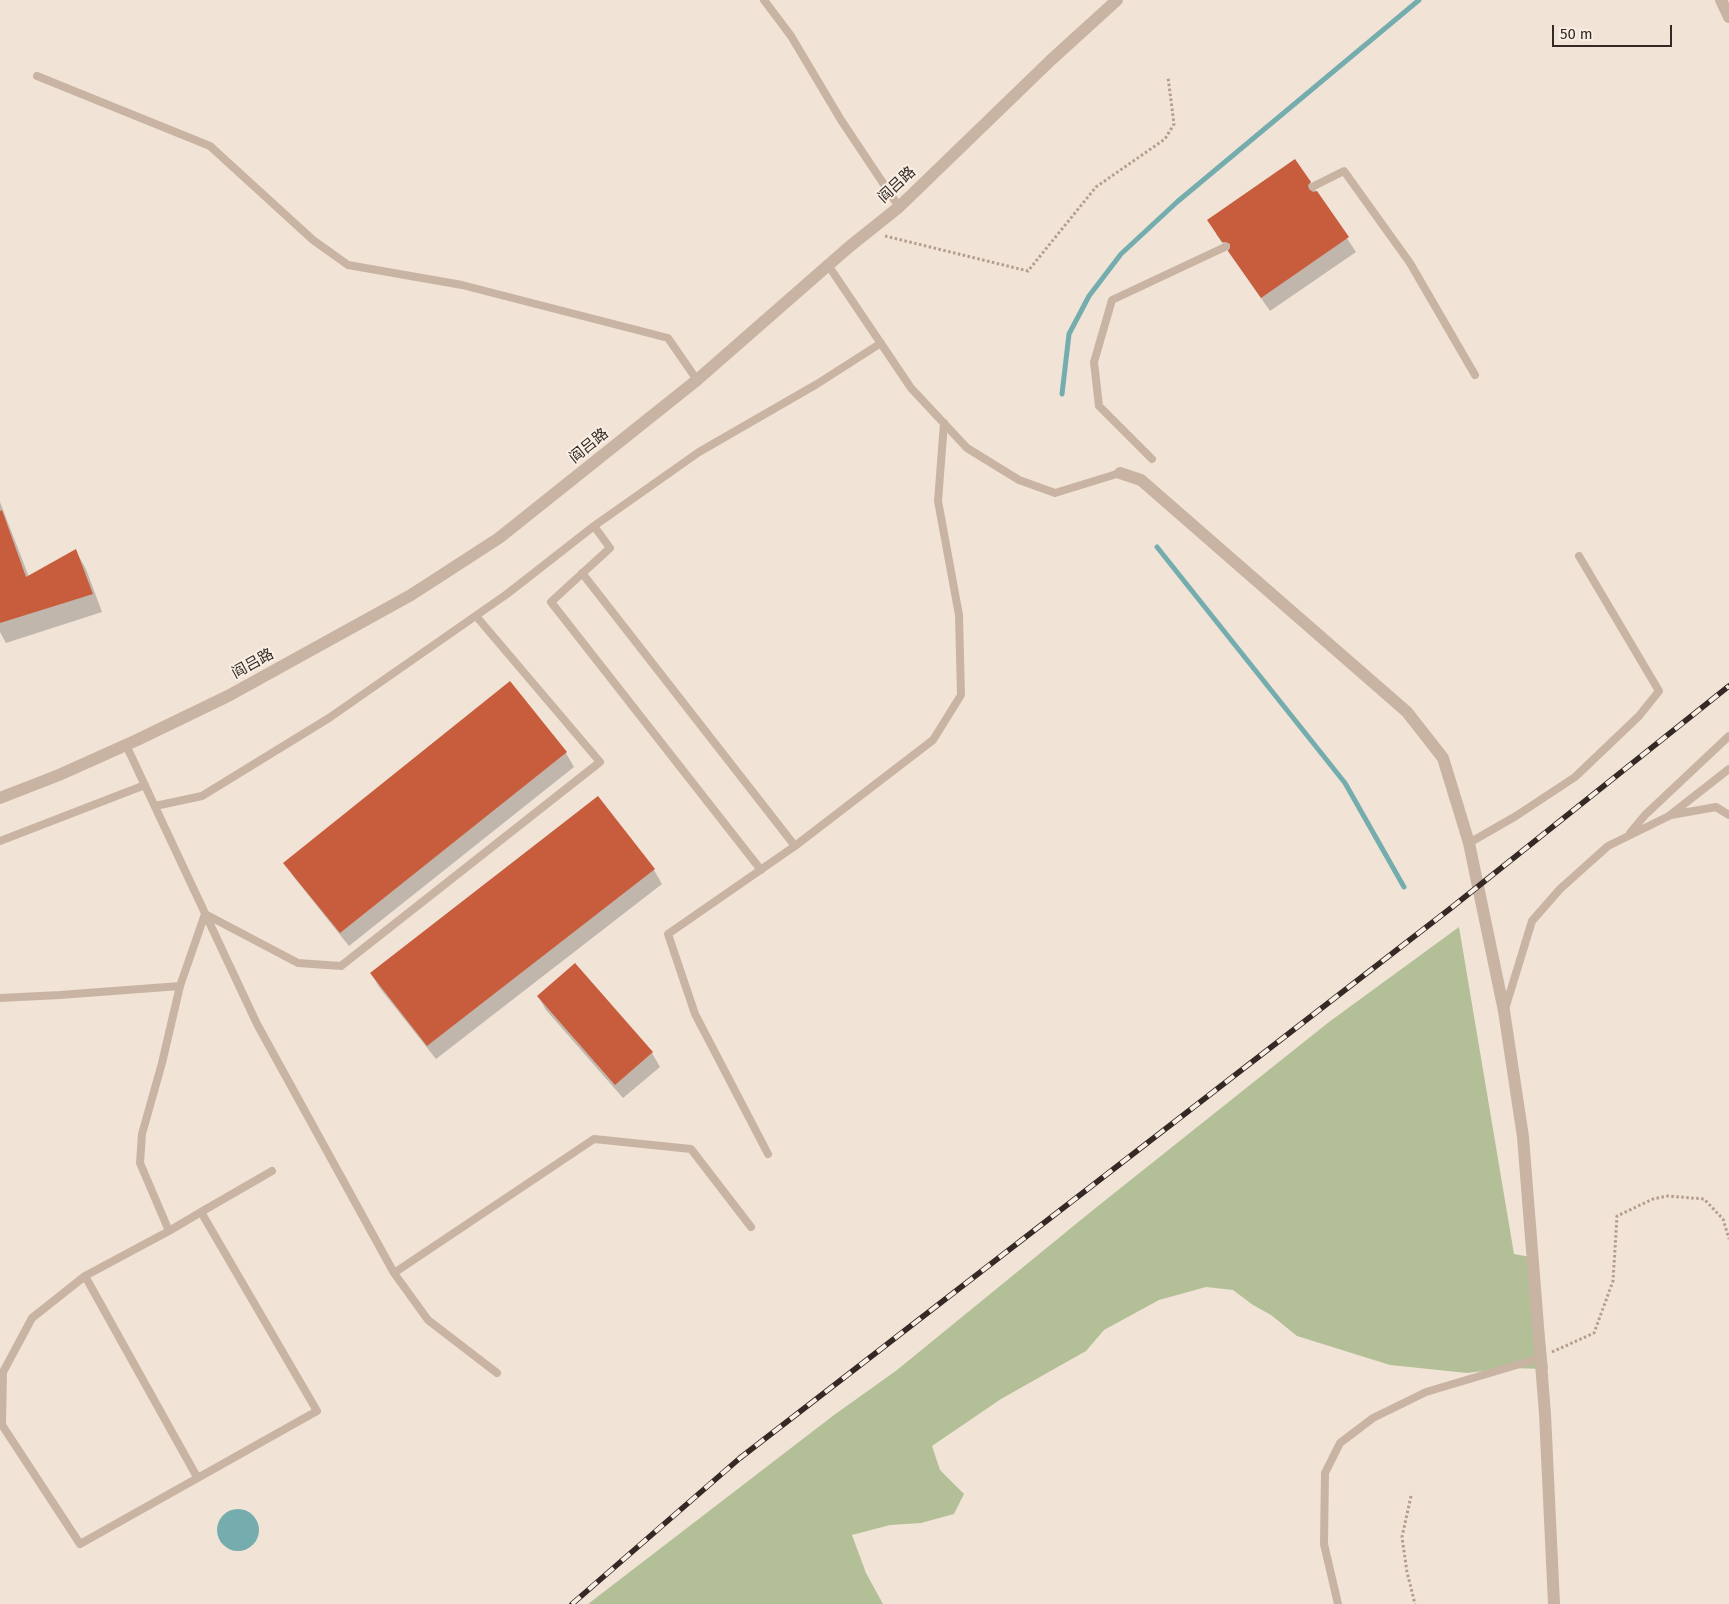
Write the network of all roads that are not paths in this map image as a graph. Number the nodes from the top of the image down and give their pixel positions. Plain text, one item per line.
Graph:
1 (764, 0) edge
2 (1117, 0) edge
3 (1721, 0) edge
4 (1729, 17) edge
5 (37, 76) dead end
6 (1314, 186) dead end
7 (899, 207) junction
8 (1225, 247) dead end
9 (828, 265) junction
10 (881, 343) junction
11 (1475, 375) dead end
12 (697, 380) junction
13 (944, 423) junction
14 (1152, 459) dead end
15 (1120, 473) joint
16 (594, 526) junction
17 (1579, 556) dead end
18 (582, 574) junction
19 (476, 616) junction
20 (1729, 736) edge
21 (126, 745) junction
22 (1729, 769) edge
23 (144, 785) junction
24 (0, 798) edge
25 (154, 806) junction
26 (1729, 815) edge
27 (1669, 816) junction
28 (1627, 837) junction
29 (0, 841) edge
30 (1469, 843) junction
31 (796, 846) junction
32 (761, 870) junction
33 (205, 914) junction
34 (180, 986) junction
35 (0, 998) edge
36 (1504, 1011) junction
37 (768, 1154) dead end
38 (272, 1171) dead end
39 (201, 1212) junction
40 (751, 1228) dead end
41 (169, 1231) junction
42 (394, 1273) junction
43 (86, 1276) junction
44 (1540, 1358) junction
45 (497, 1373) dead end
46 (197, 1477) junction
47 (1338, 1604) edge
48 (1554, 1604) edge

1 - 7 lane
2 - 7 street, 阎吕路
3 - 4 street
5 - 12 lane
6 - 11 lane
7 - 9 street, 阎吕路
8 - 14 lane
9 - 10 lane
9 - 12 street, 阎吕路
10 - 13 lane
10 - 16 lane
12 - 21 street, 阎吕路
13 - 15 lane
13 - 31 lane
15 - 30 street
16 - 18 lane
16 - 19 lane
17 - 30 lane
18 - 31 lane
18 - 32 lane
19 - 25 lane
19 - 33 lane
20 - 28 lane
21 - 23 lane
21 - 24 street, 阎吕路
22 - 27 lane
23 - 25 lane
23 - 29 lane
25 - 33 lane
26 - 27 lane
27 - 28 lane
28 - 36 lane
30 - 36 street
31 - 32 lane
32 - 37 lane
33 - 34 lane
33 - 42 lane
34 - 35 lane
34 - 41 lane
36 - 44 street
38 - 39 lane
39 - 41 lane
39 - 46 lane
40 - 42 lane
41 - 43 lane
42 - 45 lane
43 - 46 lane
43 - 46 lane
44 - 47 lane
44 - 48 street

